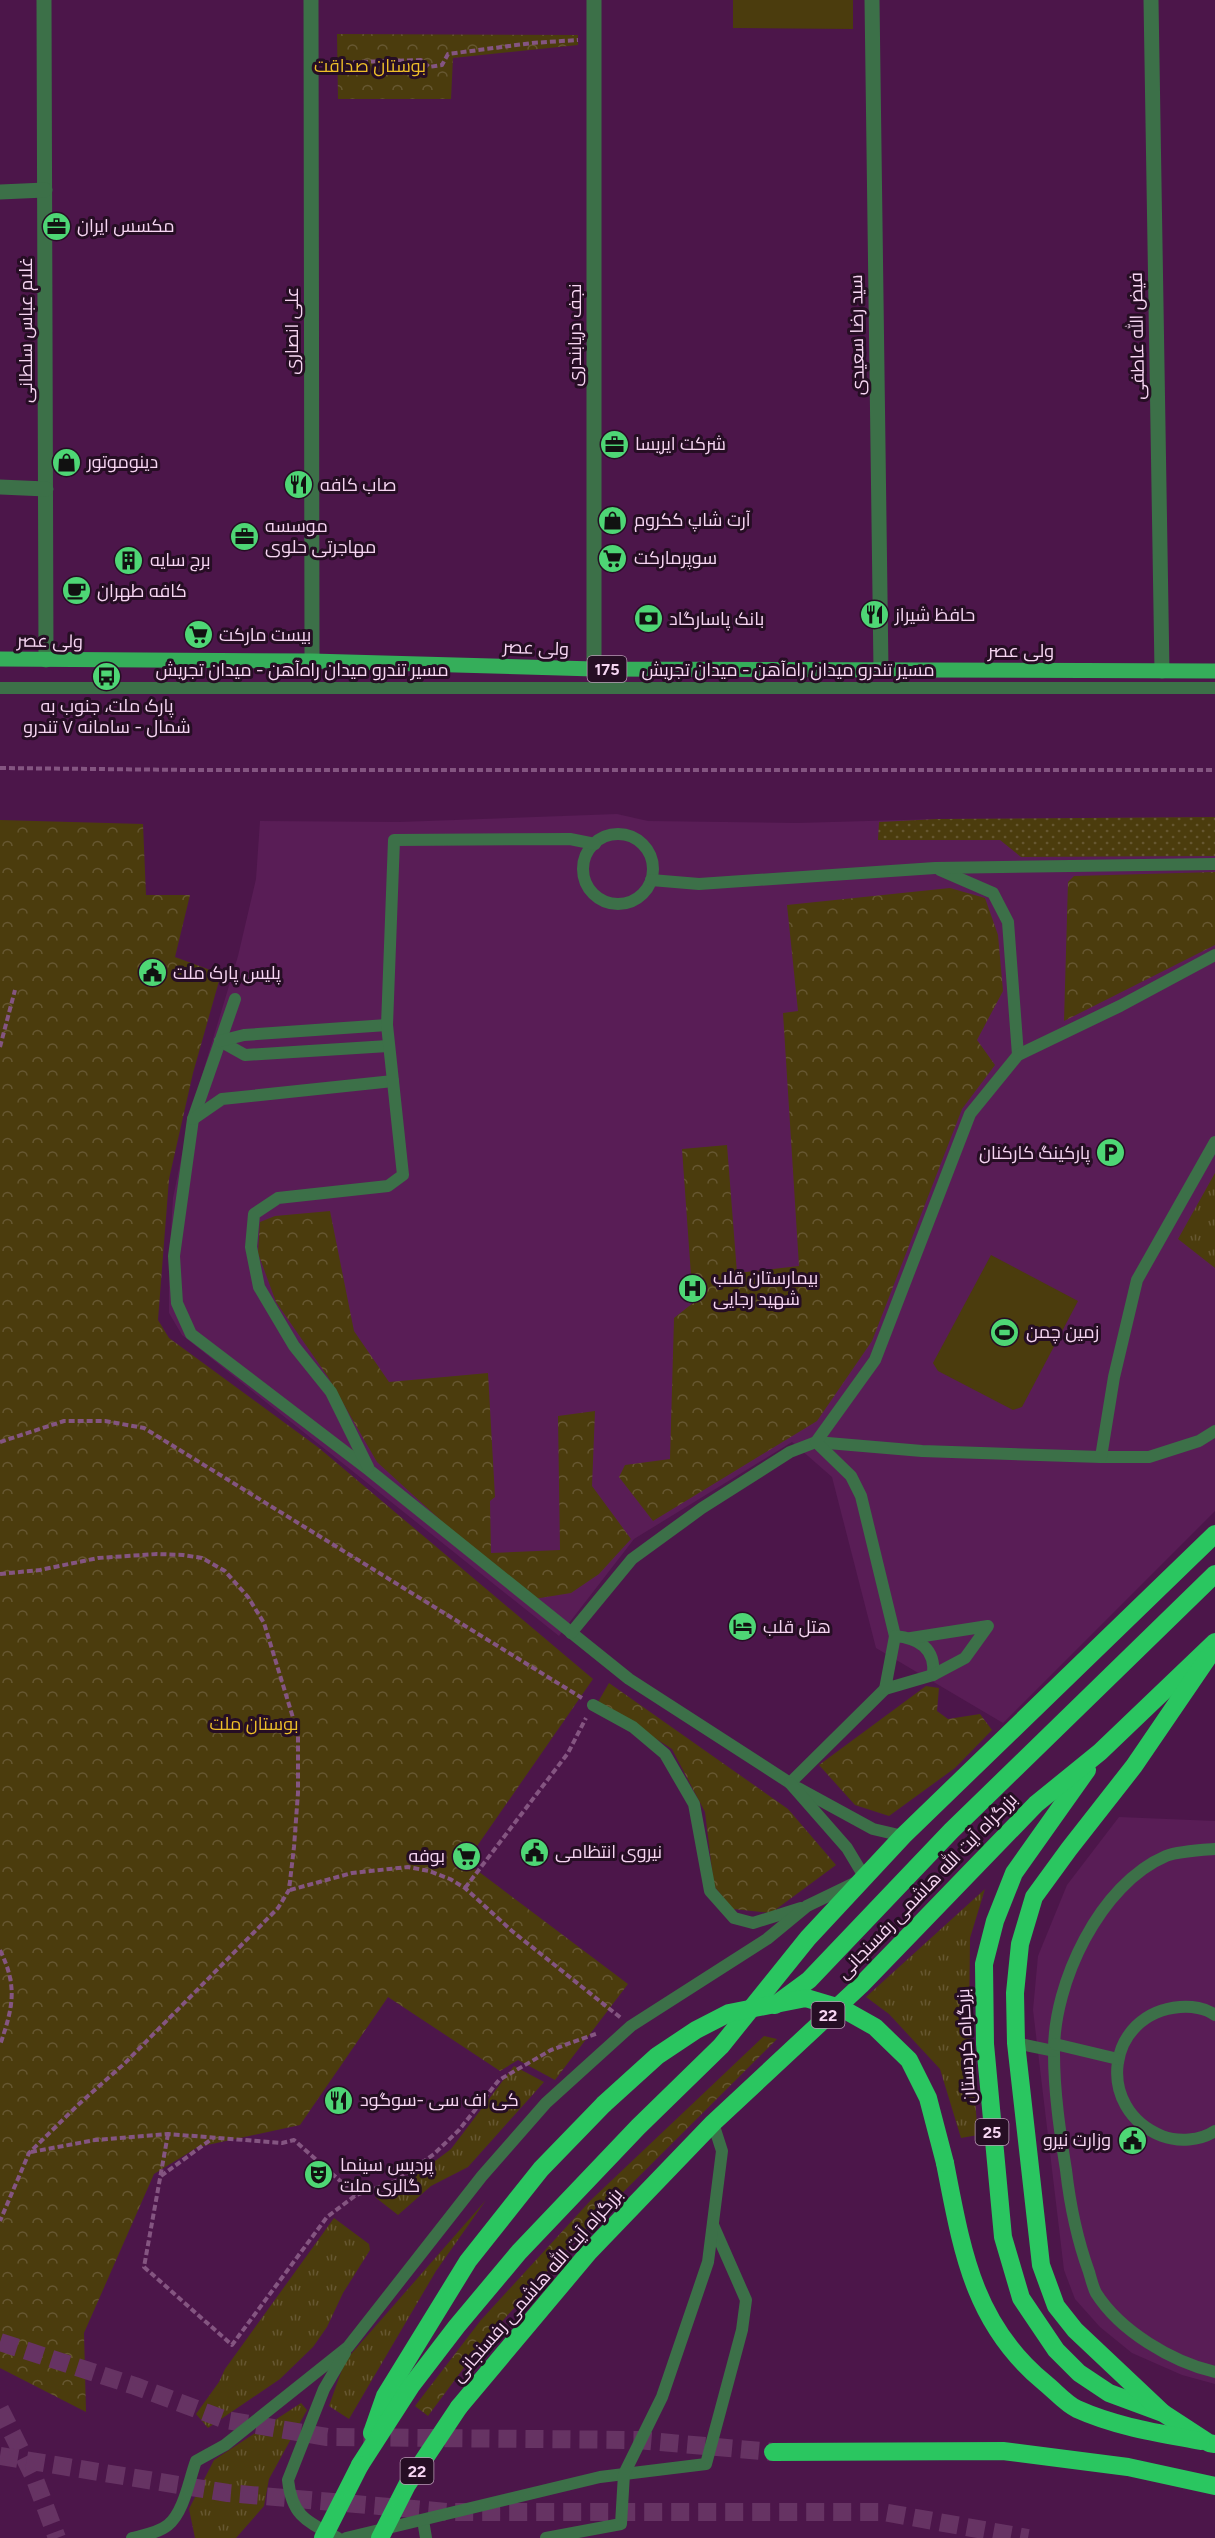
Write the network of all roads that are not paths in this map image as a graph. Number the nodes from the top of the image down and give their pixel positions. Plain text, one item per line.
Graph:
1 (44, 0) edge
2 (311, 0) edge
3 (594, 0) edge
4 (872, 0) edge
5 (1151, 0) edge
6 (45, 190) junction
7 (0, 192) edge
8 (0, 487) edge
9 (46, 489) junction
10 (0, 659) edge
11 (46, 660) junction
12 (312, 662) junction
13 (594, 669) junction
14 (881, 670) junction
15 (1162, 671) junction
16 (1215, 671) edge
17 (0, 688) edge
18 (1215, 688) edge
19 (595, 844) junction
20 (1215, 864) edge
21 (935, 868) junction
22 (651, 880) junction
23 (1215, 955) edge
24 (235, 999) dead end
25 (387, 1025) junction
26 (220, 1041) junction
27 (388, 1046) junction
28 (1018, 1055) junction
29 (393, 1081) junction
30 (194, 1119) junction
31 (1215, 1142) edge
32 (1215, 1431) edge
33 (816, 1442) junction
34 (1101, 1457) junction
35 (369, 1470) junction
36 (1215, 1534) edge
37 (1215, 1574) edge
38 (571, 1633) junction
39 (895, 1636) junction
40 (911, 1638) junction
41 (1215, 1642) edge
42 (1215, 1647) edge
43 (933, 1675) junction
44 (885, 1689) junction
45 (593, 1705) road end
46 (1100, 1752) junction
47 (790, 1783) junction
48 (903, 1836) junction
49 (1215, 1849) edge
50 (865, 1878) junction
51 (807, 1906) junction
52 (1215, 2014) edge
53 (1016, 2043) junction
54 (721, 2046) junction
55 (1054, 2047) junction
56 (1118, 2059) junction
57 (712, 2123) junction
58 (1215, 2131) edge
59 (713, 2225) junction
60 (348, 2347) junction
61 (1215, 2372) edge
62 (1164, 2413) junction
63 (1212, 2444) edge
64 (772, 2452) tunnel mouth
65 (360, 2465) junction
66 (624, 2474) junction
67 (1215, 2486) edge
68 (423, 2520) junction
69 (132, 2538) edge
70 (323, 2538) edge
71 (338, 2538) edge
72 (346, 2538) edge
73 (380, 2538) edge
74 (426, 2538) edge
75 (546, 2538) edge

1 - 6 street, غلام عباس سلطانی
2 - 12 street, علی انصاری
3 - 13 street, نجف دریابندری
4 - 14 street, سید رضا سعیدی
5 - 15 street, فیض الله عاطفی
6 - 7 street
6 - 9 street, غلام عباس سلطانی
8 - 9 street
9 - 11 street, غلام عباس سلطانی
10 - 11 main road, ولی عصر / 175
11 - 12 main road, ولی عصر / 175
12 - 13 main road, ولی عصر / 175
13 - 14 main road, ولی عصر / 175
14 - 15 main road, ولی عصر / 175
15 - 16 main road, ولی عصر / 175
17 - 18 lane, مسیر تندرو میدان راه‌آهن - میدان تجریش
19 - 22 lane
19 - 22 lane
19 - 25 lane
20 - 21 lane
21 - 22 lane
21 - 28 lane
23 - 28 lane
24 - 26 lane
25 - 26 lane
25 - 27 lane
26 - 27 lane
26 - 30 lane
27 - 29 lane
28 - 33 lane
29 - 30 lane
29 - 35 lane
30 - 35 lane
31 - 34 lane
32 - 34 lane
33 - 34 lane
33 - 38 lane
33 - 39 lane
35 - 38 lane
36 - 48 highway, بزرگراه آیت الله هاشمی رفسنجانی / 22
37 - 54 highway, بزرگراه آیت الله هاشمی رفسنجانی / 22
38 - 47 lane
39 - 40 lane
39 - 44 lane
40 - 43 lane
40 - 43 lane
41 - 46 highway, بزرگراه آیت الله هاشمی رفسنجانی / 22
42 - 53 highway
43 - 44 lane
44 - 47 lane
45 - 51 lane
46 - 57 highway, بزرگراه آیت الله هاشمی رفسنجانی / 22
46 - 62 highway, بزرگراه کردستان / 25
47 - 48 lane
47 - 50 lane
48 - 50 highway, بزرگراه آیت الله هاشمی رفسنجانی / 22
49 - 55 lane
50 - 51 lane
50 - 54 highway, بزرگراه آیت الله هاشمی رفسنجانی / 22
51 - 60 lane
52 - 56 lane
53 - 55 lane
53 - 62 highway
54 - 65 highway, بزرگراه آیت الله هاشمی رفسنجانی / 22
55 - 56 lane
55 - 61 lane
56 - 58 lane
57 - 59 lane
57 - 73 highway, بزرگراه آیت الله هاشمی رفسنجانی / 22, bridge
59 - 66 lane
59 - 66 lane
60 - 69 lane
60 - 71 lane
62 - 63 highway, بزرگراه کردستان / 25
63 - 65 highway, bridge
64 - 67 highway
65 - 70 highway, بزرگراه آیت الله هاشمی رفسنجانی / 22, bridge
66 - 68 lane
66 - 75 lane
68 - 72 lane
68 - 74 lane

